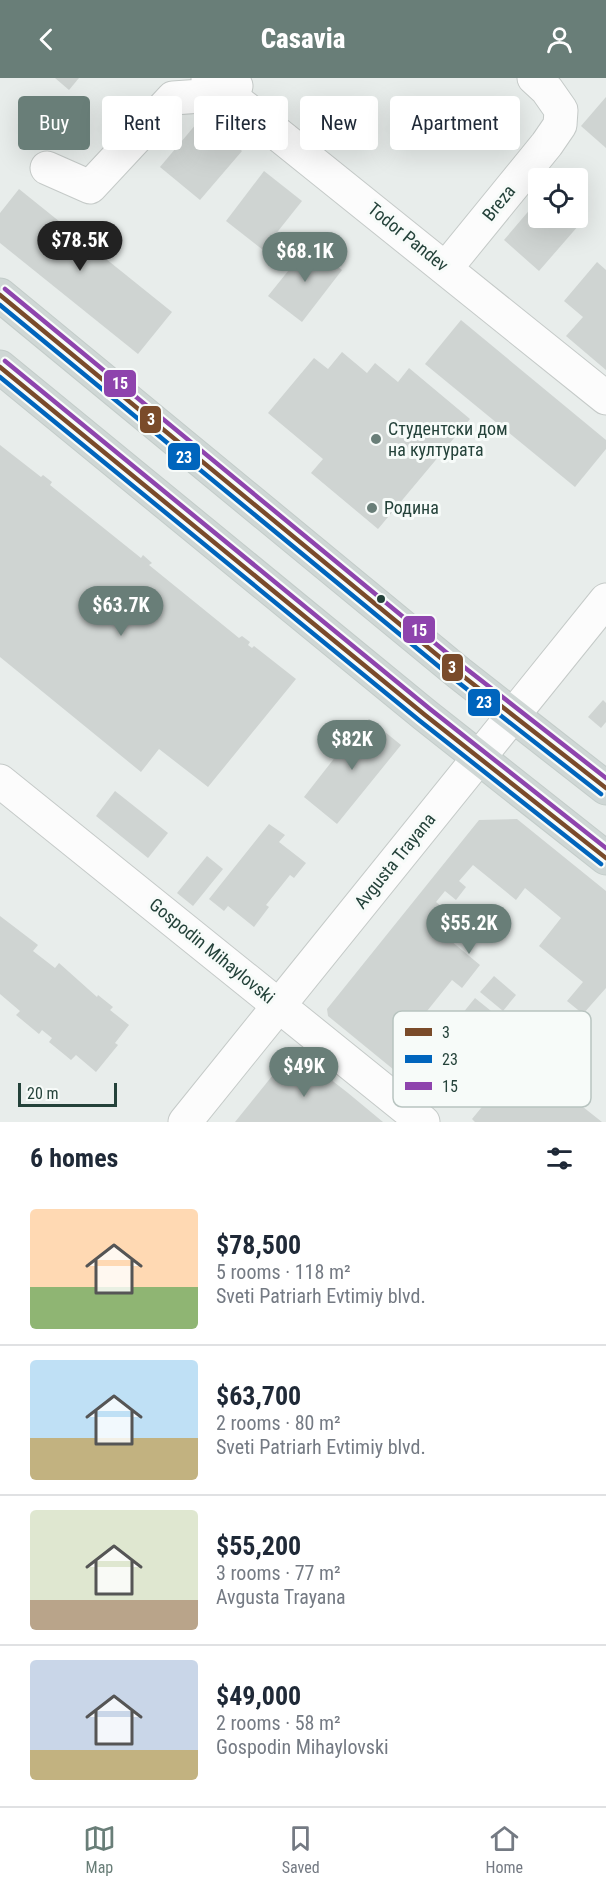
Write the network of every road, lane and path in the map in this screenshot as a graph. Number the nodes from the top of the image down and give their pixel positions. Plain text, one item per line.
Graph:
1 (534, 78) edge
2 (227, 83) edge
3 (47, 168) dead end
4 (446, 268) junction
5 (0, 295) edge
6 (0, 367) edge
7 (606, 398) edge
8 (606, 600) edge
9 (513, 714) junction
10 (479, 757) junction
11 (0, 781) edge
12 (606, 788) edge
13 (606, 858) edge
14 (279, 1005) junction
15 (393, 1098) edge
16 (405, 1107) edge
17 (185, 1122) edge
18 (423, 1122) edge

1 - 4 street, Breza
2 - 3 street
2 - 4 street, Todor Pandev
4 - 7 street, Todor Pandev
5 - 9 main road
6 - 10 main road
8 - 9 street, Avgusta Trayana
9 - 10 street, Avgusta Trayana
9 - 12 main road
10 - 13 main road
10 - 14 street, Avgusta Trayana
11 - 14 street, Gospodin Mihaylovski
14 - 15 street, Gospodin Mihaylovski
14 - 17 street, Avgusta Trayana
16 - 18 street, Gospodin Mihaylovski

